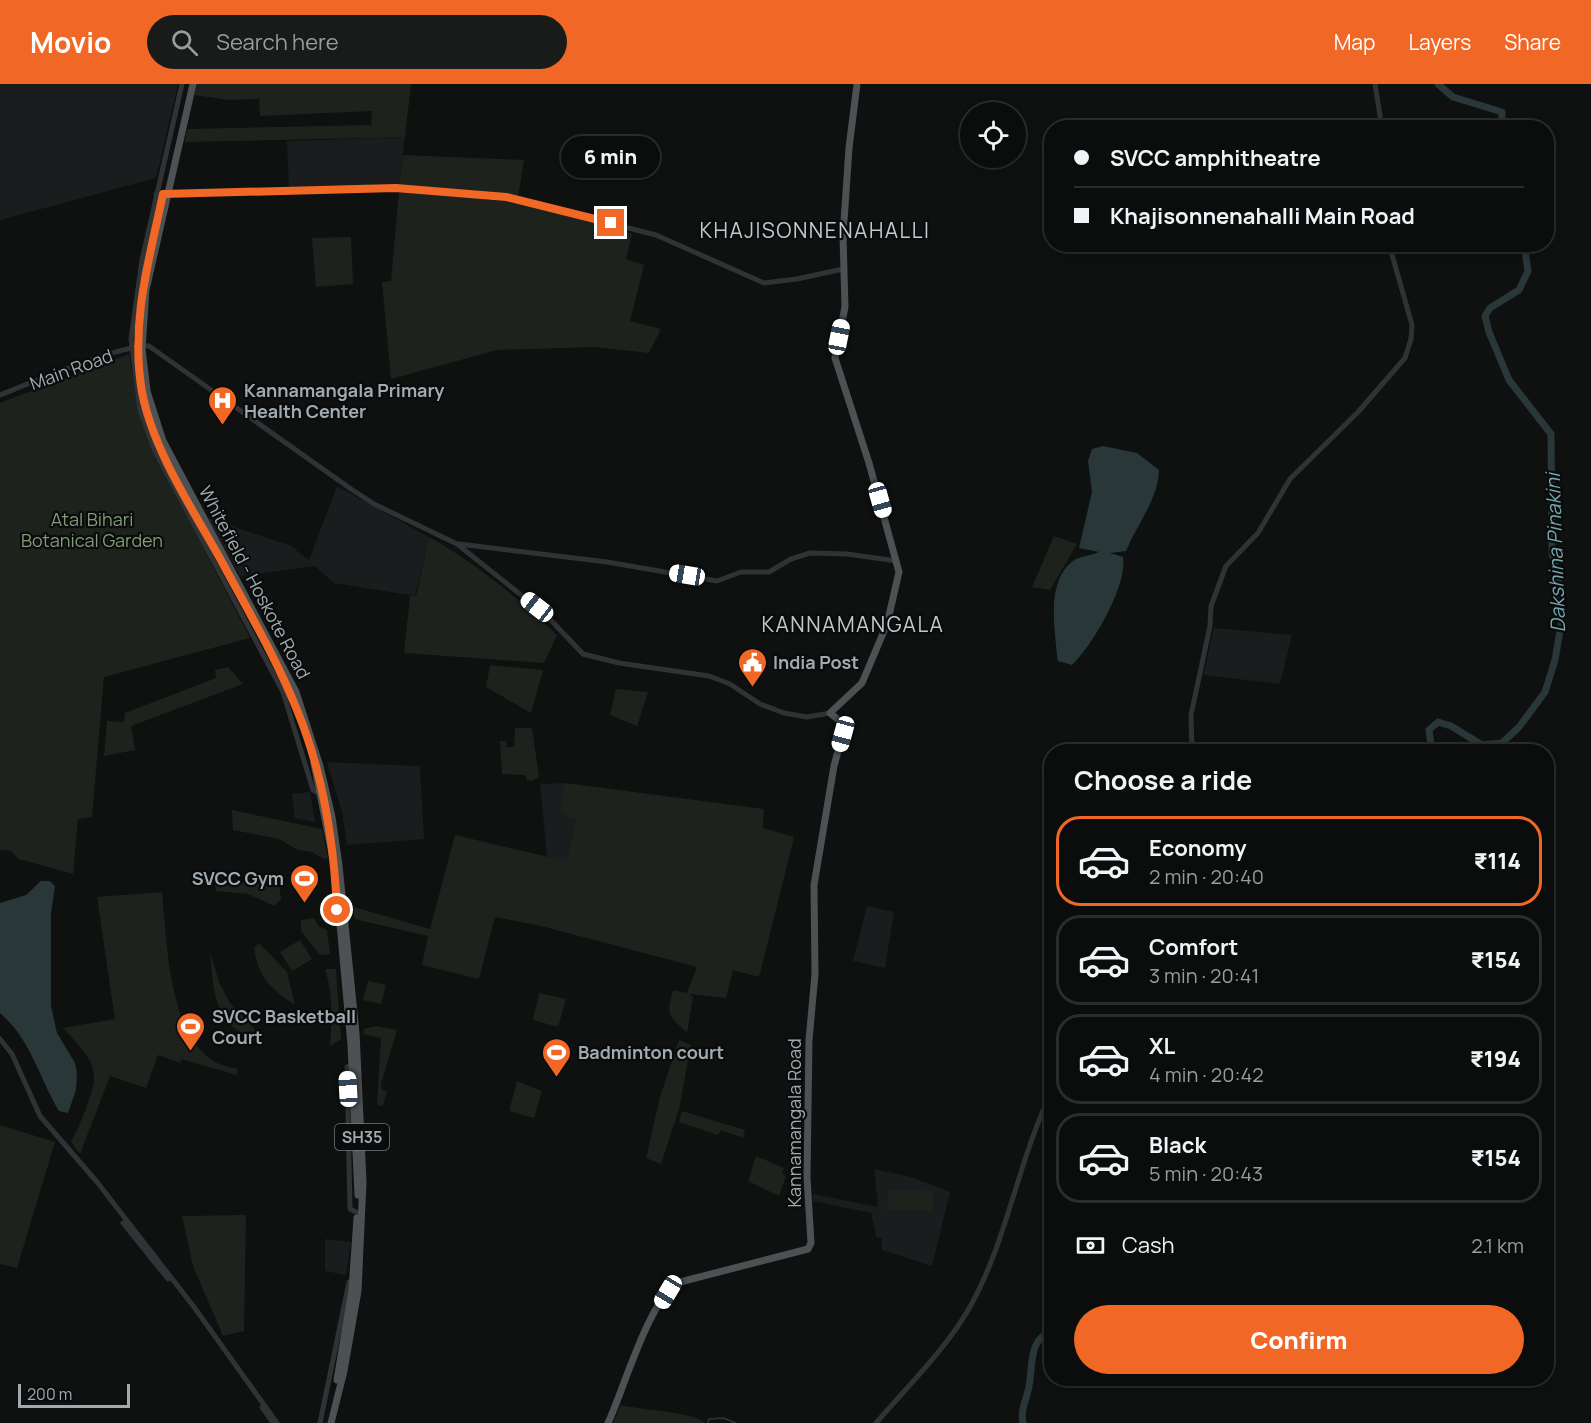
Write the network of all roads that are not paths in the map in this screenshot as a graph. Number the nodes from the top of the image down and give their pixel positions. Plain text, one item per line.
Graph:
1 (182, 84) edge
2 (188, 84) edge
3 (193, 84) edge
4 (857, 84) edge
5 (1375, 84) edge
6 (1381, 120) edge
7 (162, 194) junction
8 (1391, 252) edge
9 (843, 269) junction
10 (137, 346) junction
11 (0, 395) edge
12 (457, 544) junction
13 (897, 561) junction
14 (830, 712) junction
15 (1192, 744) edge
16 (341, 910) junction
17 (0, 1039) edge
18 (351, 1065) junction
19 (1044, 1107) edge
20 (359, 1131) junction
21 (70, 1152) junction
22 (358, 1213) junction
23 (353, 1281) junction
24 (273, 1423) edge
25 (278, 1423) edge
26 (320, 1423) edge
27 (326, 1423) edge
28 (331, 1423) edge
29 (608, 1423) edge
30 (876, 1423) edge

1 - 7 street
2 - 7 main road, Whitefield - Hoskote Road / SH35
3 - 7 main road, Whitefield - Hoskote Road / SH35
4 - 9 main road
5 - 6 street
7 - 9 street
7 - 10 main road, Whitefield - Hoskote Road / SH35
7 - 10 street
8 - 15 street
9 - 13 main road
10 - 11 street, Main Road
10 - 12 street
10 - 16 main road, Whitefield - Hoskote Road / SH35
10 - 16 main road, Whitefield - Hoskote Road / SH35
12 - 13 street
12 - 14 street
13 - 14 main road
14 - 29 main road, Kannamangala Road
16 - 18 main road, Whitefield - Hoskote Road / SH35
16 - 20 main road, Whitefield - Hoskote Road / SH35
17 - 21 street
18 - 20 main road, Whitefield - Hoskote Road / SH35
18 - 22 street
19 - 30 street
20 - 22 main road, Whitefield - Hoskote Road / SH35
20 - 28 main road, Whitefield - Hoskote Road / SH35
21 - 24 street
21 - 25 street
22 - 23 main road, Whitefield - Hoskote Road / SH35
23 - 26 street
23 - 27 main road, Whitefield - Hoskote Road / SH35

